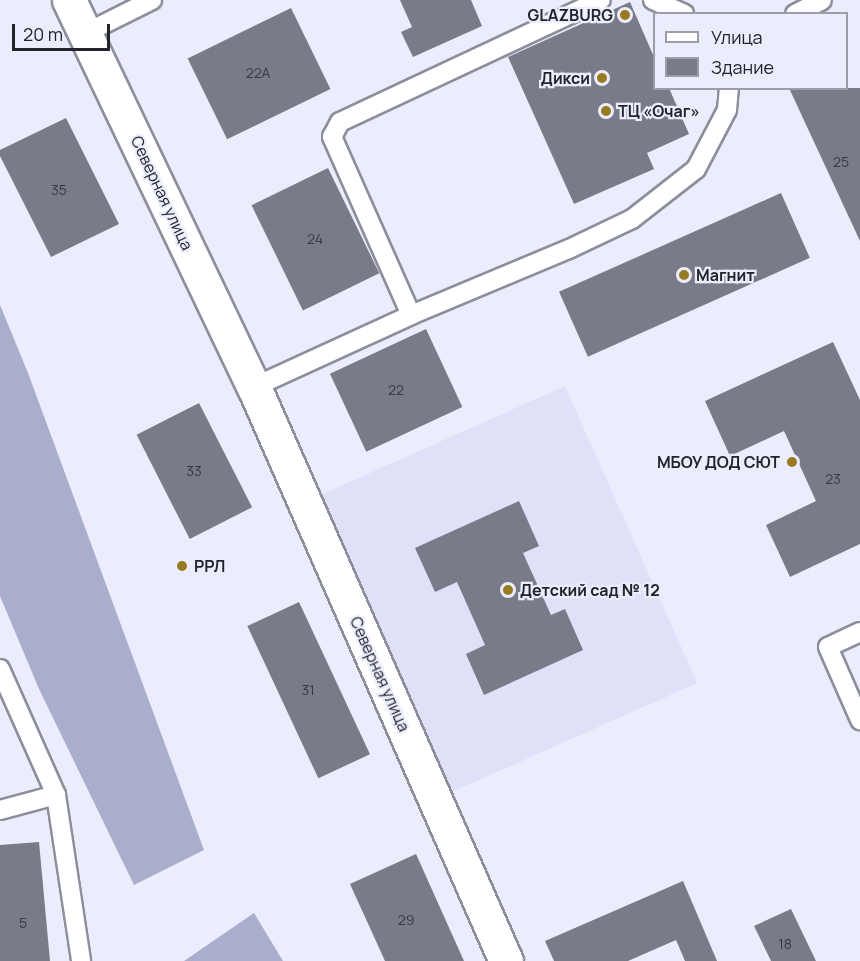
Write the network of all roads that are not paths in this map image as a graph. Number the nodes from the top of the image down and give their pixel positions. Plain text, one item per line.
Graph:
1 (69, 0) edge
2 (152, 0) edge
3 (601, 0) edge
4 (653, 0) edge
5 (822, 0) edge
6 (681, 12) edge
7 (799, 12) edge
8 (86, 33) junction
9 (729, 90) edge
10 (411, 315) junction
11 (254, 387) junction
12 (860, 632) edge
13 (0, 669) edge
14 (860, 720) edge
15 (56, 795) junction
16 (0, 810) edge
17 (81, 961) edge
18 (506, 961) edge

1 - 8 street, Северная улица
2 - 8 lane
3 - 10 lane
4 - 6 lane
5 - 7 lane
8 - 11 street, Северная улица
9 - 10 lane
10 - 11 lane
11 - 18 street, Северная улица
12 - 14 lane
13 - 15 lane
15 - 16 lane
15 - 17 lane

